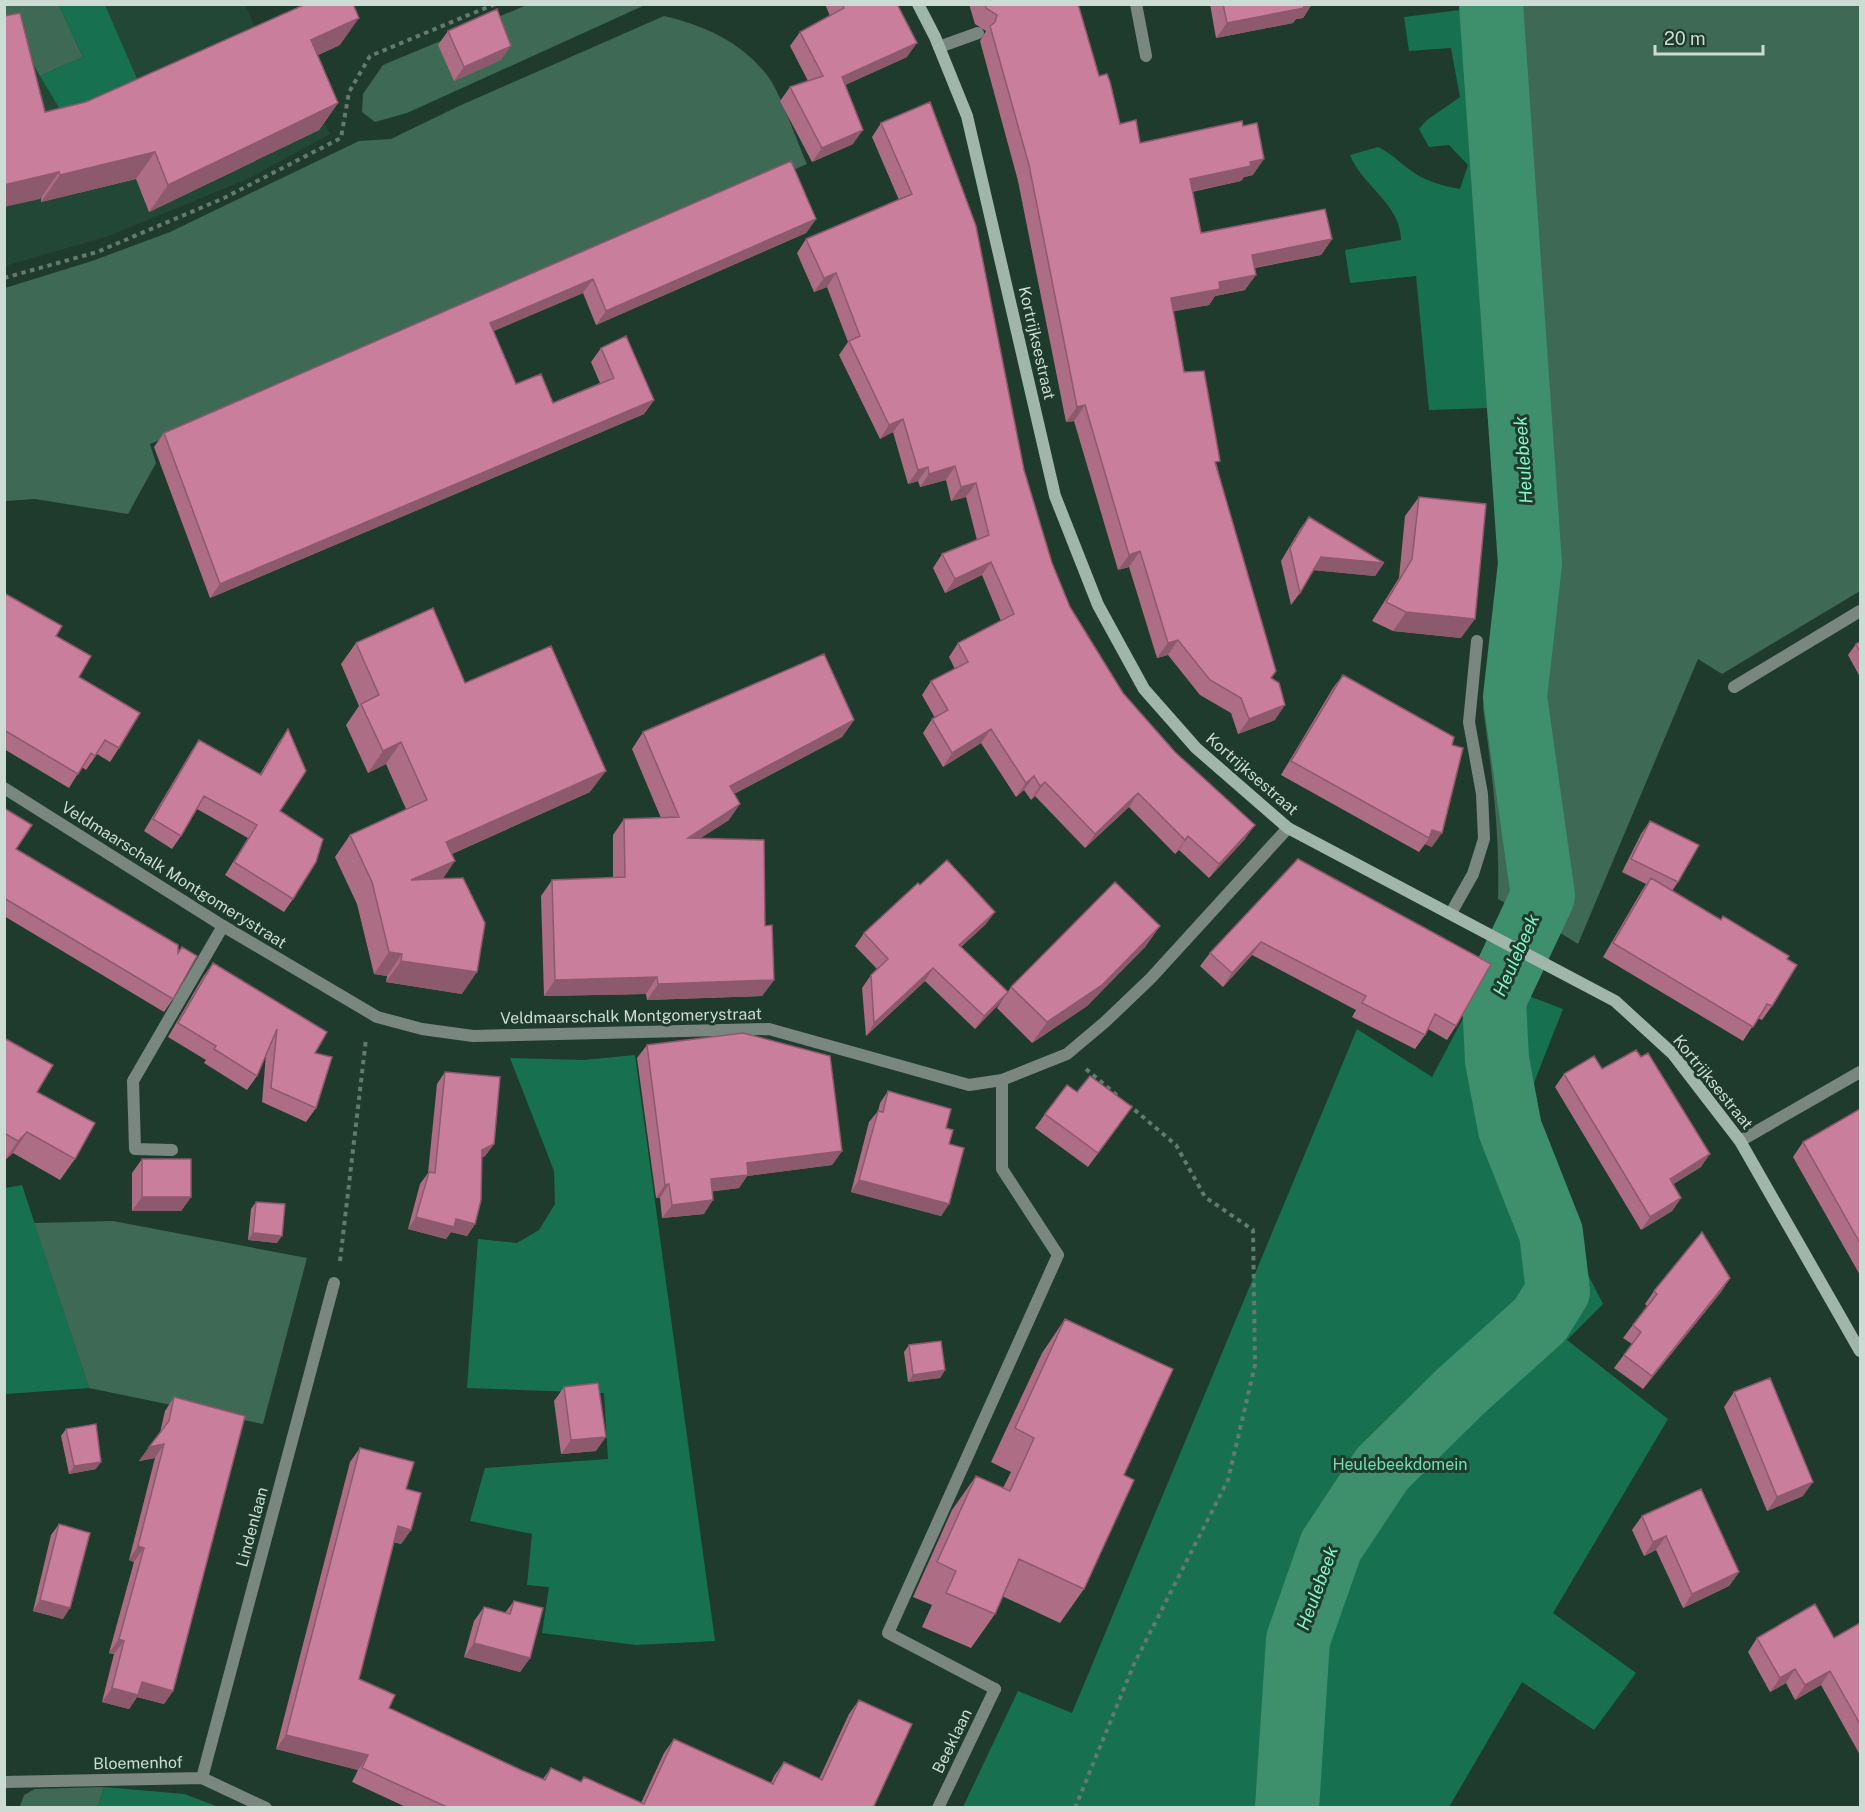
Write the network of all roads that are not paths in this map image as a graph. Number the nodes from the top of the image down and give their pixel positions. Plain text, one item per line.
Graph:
1 (918, 4) edge
2 (1136, 4) edge
3 (978, 33) dead end
4 (939, 47) junction
5 (1146, 56) dead end
6 (1860, 611) edge
7 (1477, 641) edge
8 (1734, 687) dead end
9 (4, 788) edge
10 (1288, 828) junction
11 (1451, 913) junction
12 (223, 926) junction
13 (1860, 1072) edge
14 (1002, 1080) junction
15 (1740, 1141) junction
16 (172, 1150) dead end
17 (334, 1283) road end
18 (1860, 1350) edge
19 (202, 1778) junction
20 (4, 1782) edge
21 (266, 1808) edge
22 (938, 1808) edge

1 - 4 street, Kortrijksestraat
2 - 5 street
3 - 4 street
4 - 10 street, Kortrijksestraat
6 - 8 street
7 - 11 street
9 - 12 street, Veldmaarschalk Montgomerystraat
10 - 11 street, Kortrijksestraat
10 - 14 street, Veldmaarschalk Montgomerystraat
11 - 15 street, Kortrijksestraat
12 - 14 street, Veldmaarschalk Montgomerystraat
12 - 16 street
13 - 15 street
14 - 22 street, Beeklaan
15 - 18 street, Kortrijksestraat
17 - 19 street, Lindenlaan
19 - 20 street, Bloemenhof
19 - 21 street, Bloemenhof

